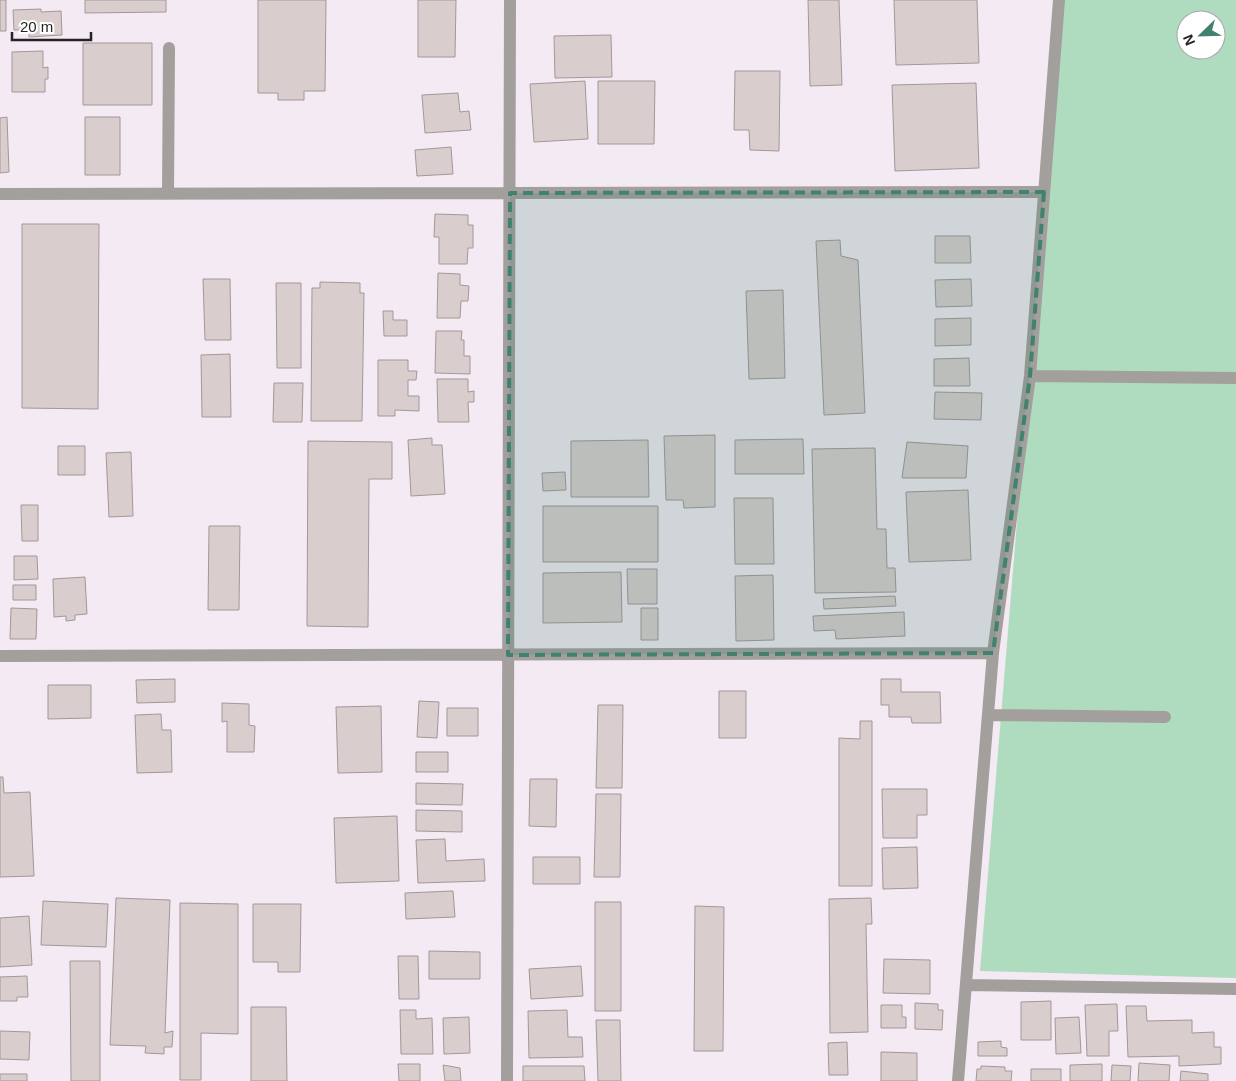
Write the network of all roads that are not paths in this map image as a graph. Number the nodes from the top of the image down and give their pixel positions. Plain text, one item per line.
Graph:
1 (510, 0) edge
2 (1060, 0) edge
3 (169, 48) dead end
4 (1044, 192) junction
5 (510, 193) junction
6 (0, 194) edge
7 (168, 194) junction
8 (1030, 376) junction
9 (1236, 378) edge
10 (993, 654) junction
11 (508, 655) junction
12 (0, 656) edge
13 (988, 715) junction
14 (1166, 717) dead end
15 (966, 986) junction
16 (1236, 989) edge
17 (506, 1081) edge
18 (958, 1081) edge

1 - 5 street
2 - 4 street
3 - 7 street
4 - 5 street
4 - 8 street
5 - 7 street
5 - 11 street
6 - 7 street
8 - 9 street
8 - 10 street
10 - 11 street
10 - 13 street
11 - 12 street
11 - 17 street
13 - 14 street
13 - 15 street
15 - 16 street
15 - 18 street

